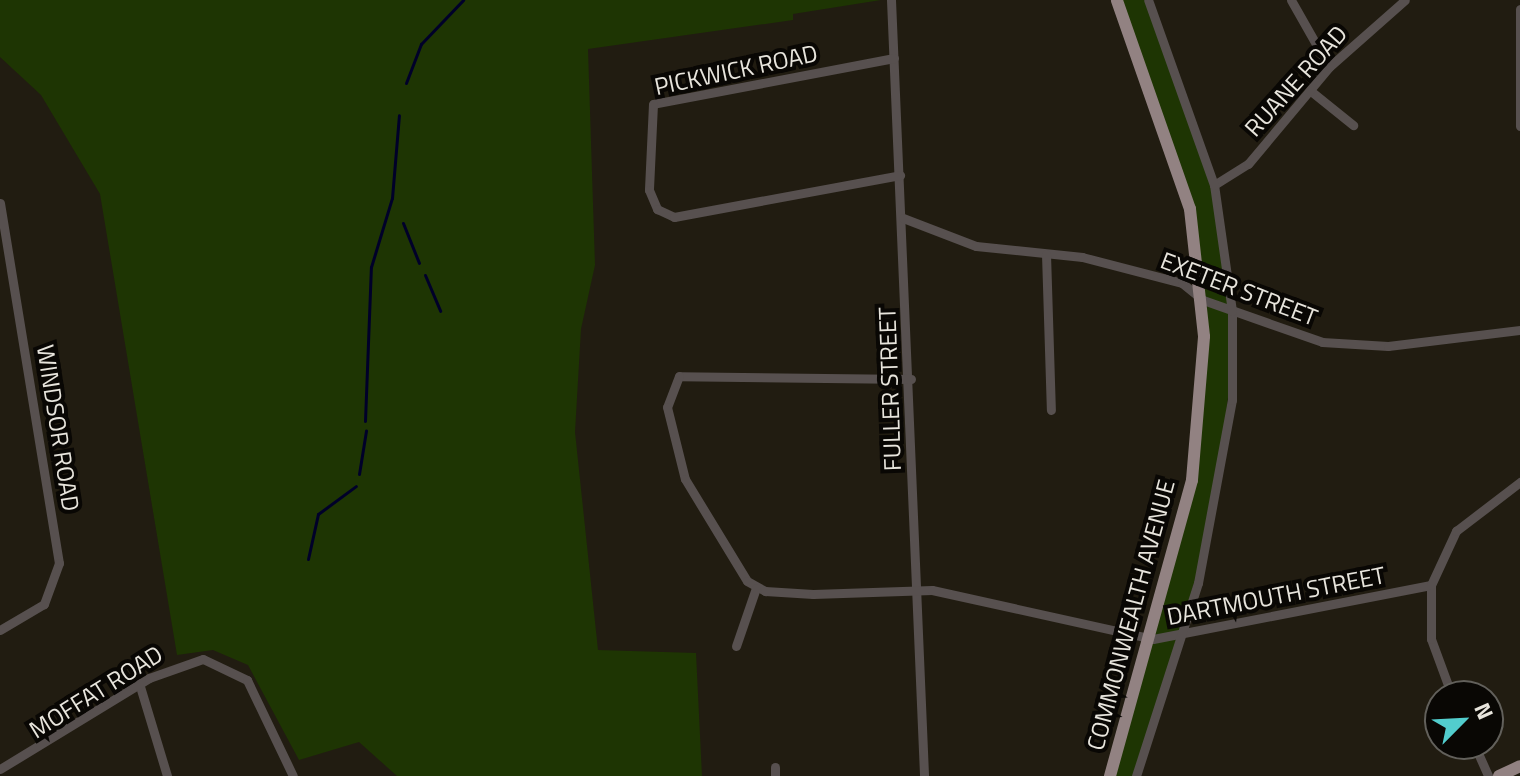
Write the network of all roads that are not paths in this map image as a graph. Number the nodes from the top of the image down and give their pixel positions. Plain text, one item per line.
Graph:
1 (891, 0) edge
2 (1117, 0) edge
3 (1148, 0) edge
4 (1291, 0) edge
5 (1405, 0) edge
6 (1520, 9) edge
7 (894, 58) junction
8 (1329, 67) junction
9 (1312, 92) junction
10 (1353, 125) dead end
11 (1520, 126) edge
12 (900, 175) junction
13 (1214, 185) junction
14 (0, 203) edge
15 (903, 218) junction
16 (1046, 254) junction
17 (1203, 300) junction
18 (1232, 311) junction
19 (1520, 330) edge
20 (911, 379) junction
21 (1051, 410) dead end
22 (1520, 482) edge
23 (1431, 585) junction
24 (756, 588) junction
25 (918, 589) junction
26 (0, 630) edge
27 (1153, 639) junction
28 (1183, 639) junction
29 (736, 646) dead end
30 (1446, 680) edge
31 (139, 683) junction
32 (1520, 766) edge
33 (0, 769) edge
34 (167, 776) edge
35 (293, 776) edge
36 (924, 776) edge
37 (1110, 776) edge
38 (1136, 776) edge
39 (1499, 776) edge

1 - 7 street, FULLER STREET
2 - 17 main road, COMMONWEALTH AVENUE
3 - 13 street, COMMONWEALTH AVENUE
4 - 8 street
5 - 8 street, RUANE ROAD
6 - 11 street
7 - 12 street, FULLER STREET
7 - 12 street, PICKWICK ROAD
8 - 9 street, RUANE ROAD
9 - 10 street
9 - 13 street, RUANE ROAD
12 - 15 street, FULLER STREET
13 - 18 street, COMMONWEALTH AVENUE
14 - 26 street, WINDSOR ROAD
15 - 16 street, EXETER STREET
15 - 20 street, FULLER STREET
16 - 17 street, EXETER STREET
16 - 21 street
17 - 18 street, EXETER STREET
17 - 27 main road, COMMONWEALTH AVENUE
18 - 19 street, EXETER STREET
18 - 28 street, COMMONWEALTH AVENUE
20 - 24 street
20 - 25 street, FULLER STREET
22 - 23 street
23 - 28 street, DARTMOUTH STREET
23 - 30 street
24 - 25 street, DARTMOUTH STREET
24 - 29 street
25 - 27 street, DARTMOUTH STREET
25 - 36 street, FULLER STREET
27 - 28 street, DARTMOUTH STREET
27 - 37 main road, COMMONWEALTH AVENUE
28 - 38 street, COMMONWEALTH AVENUE
31 - 33 street, MOFFAT ROAD
31 - 34 street
31 - 35 street, MOFFAT ROAD
32 - 39 main road

